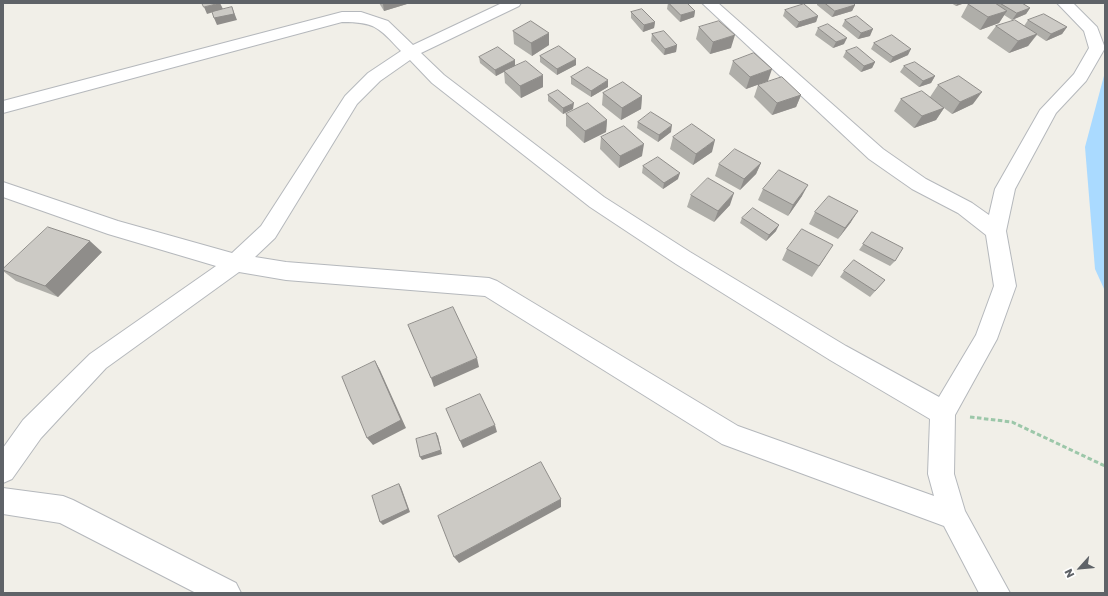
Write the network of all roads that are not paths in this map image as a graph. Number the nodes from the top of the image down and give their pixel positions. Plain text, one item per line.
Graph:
1 (514, 3) edge
2 (709, 3) edge
3 (1064, 3) edge
4 (412, 51) junction
5 (3, 107) edge
6 (3, 189) edge
7 (996, 231) junction
8 (236, 263) junction
9 (943, 413) junction
10 (3, 470) edge
11 (3, 501) edge
12 (953, 516) junction
13 (226, 593) edge
14 (995, 593) edge

1 - 4 street
2 - 7 street
3 - 7 street
4 - 5 street
4 - 8 street
4 - 9 street
6 - 8 street
7 - 9 street
8 - 10 street
8 - 12 street
9 - 12 street
11 - 13 street
12 - 14 street

